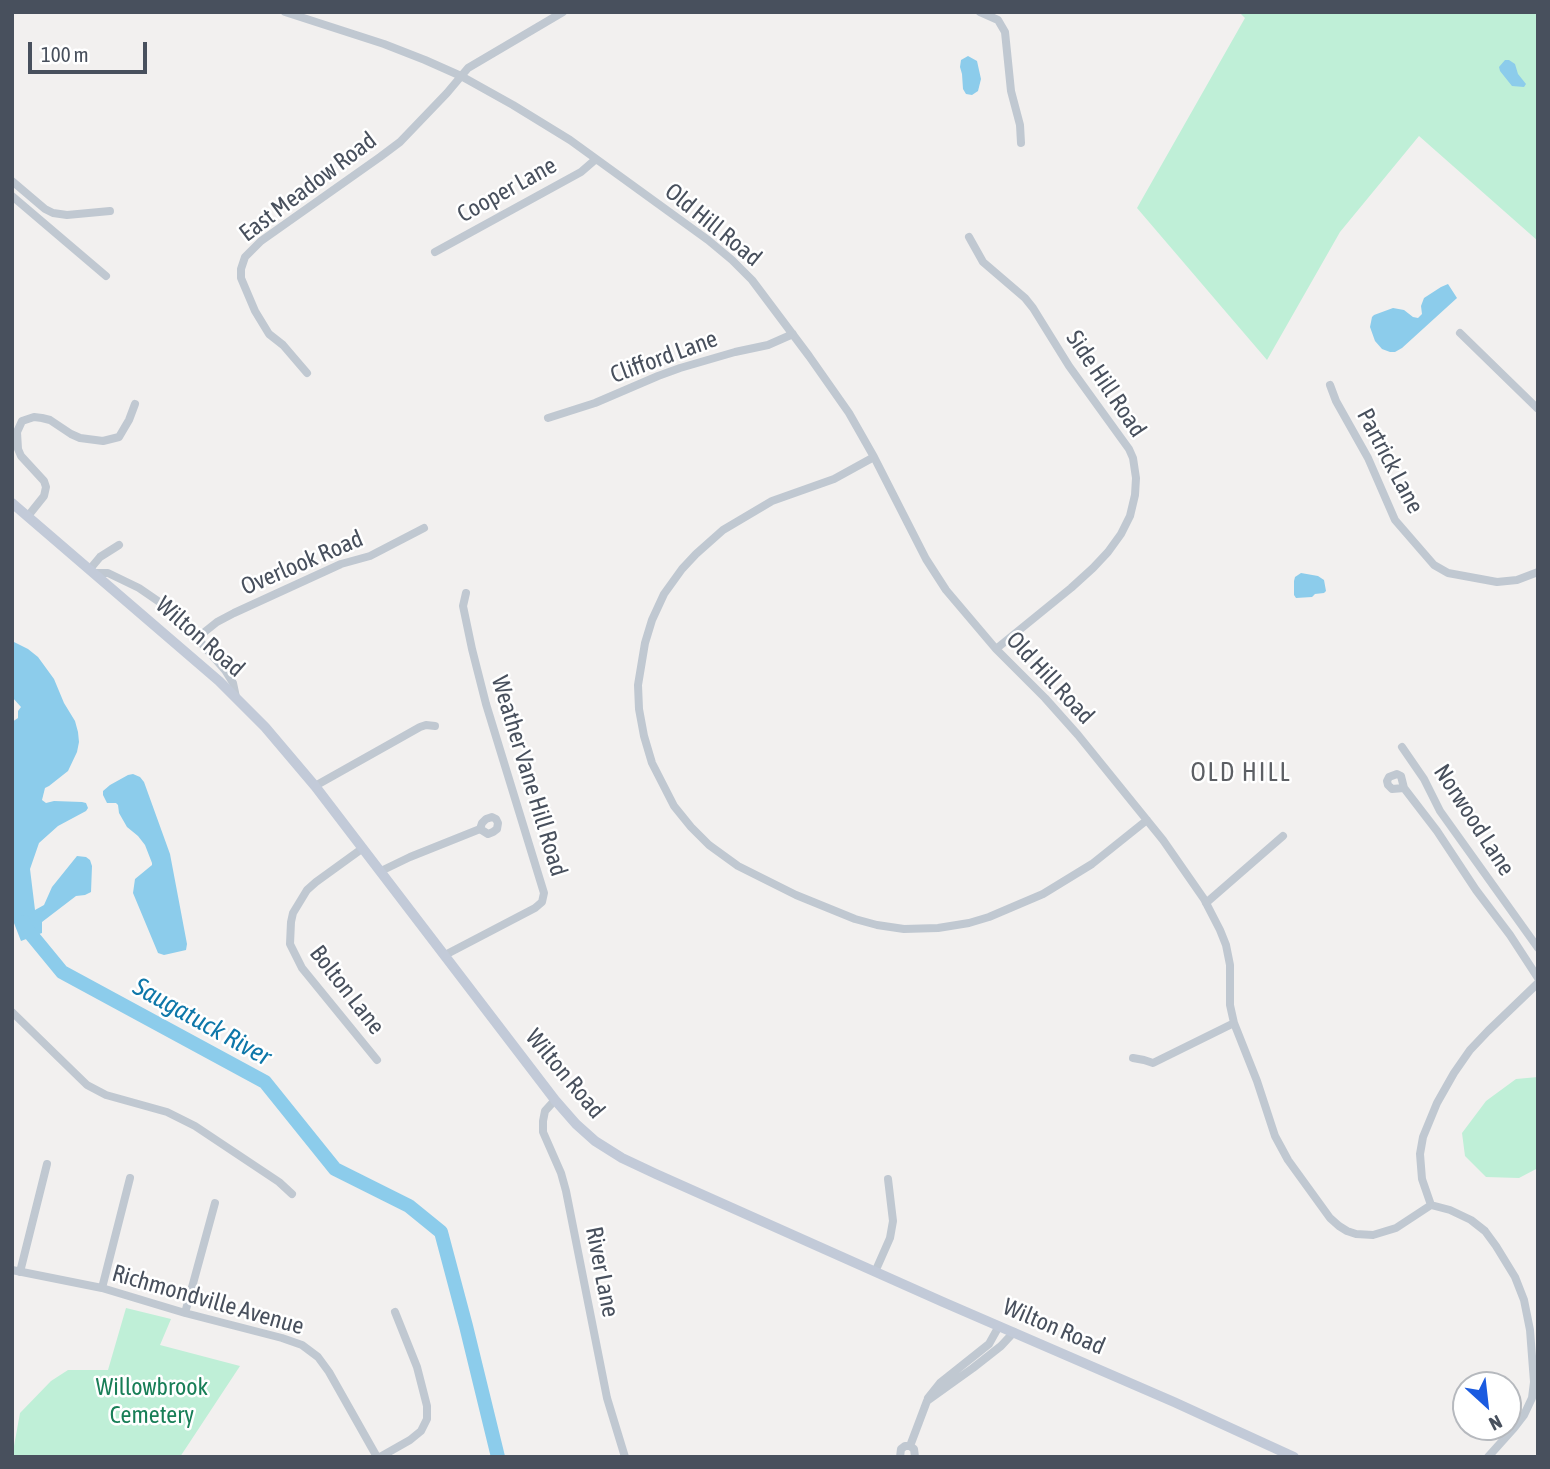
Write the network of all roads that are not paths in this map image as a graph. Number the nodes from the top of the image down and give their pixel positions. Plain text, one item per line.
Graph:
1 (285, 12) edge
2 (563, 12) edge
3 (980, 12) edge
4 (461, 76) junction
5 (1021, 143) dead end
6 (597, 159) junction
7 (12, 181) edge
8 (12, 196) edge
9 (110, 211) dead end
10 (969, 237) dead end
11 (435, 252) dead end
12 (106, 276) dead end
13 (1460, 333) dead end
14 (793, 334) junction
15 (307, 373) dead end
16 (1330, 385) dead end
17 (135, 404) dead end
18 (1538, 409) edge
19 (548, 418) dead end
20 (874, 457) junction
21 (12, 503) edge
22 (27, 516) junction
23 (424, 528) dead end
24 (119, 545) dead end
25 (92, 571) junction
26 (1538, 572) edge
27 (466, 593) dead end
28 (197, 638) junction
29 (996, 649) junction
30 (236, 697) junction
31 (435, 726) dead end
32 (1402, 747) dead end
33 (315, 786) junction
34 (1404, 788) dead end
35 (1147, 820) junction
36 (480, 829) dead end
37 (1283, 836) dead end
38 (363, 848) junction
39 (381, 872) junction
40 (1206, 903) junction
41 (1538, 948) edge
42 (445, 955) junction
43 (1538, 981) edge
44 (12, 1012) edge
45 (1234, 1023) junction
46 (1133, 1058) dead end
47 (377, 1060) dead end
48 (555, 1100) junction
49 (47, 1164) dead end
50 (130, 1178) dead end
51 (888, 1179) dead end
52 (292, 1194) dead end
53 (215, 1203) dead end
54 (1431, 1205) junction
55 (16, 1271) edge
56 (875, 1272) junction
57 (102, 1288) junction
58 (395, 1312) dead end
59 (185, 1313) junction
60 (999, 1326) junction
61 (1014, 1332) junction
62 (927, 1401) junction
63 (910, 1446) junction
64 (1281, 1454) edge
65 (378, 1457) edge
66 (625, 1457) edge
67 (900, 1457) edge
68 (915, 1457) edge
69 (1294, 1457) edge
70 (1488, 1457) edge

1 - 4 street, Old Hill Road
2 - 4 street, East Meadow Road
3 - 5 street
4 - 6 street, Old Hill Road
4 - 15 street, East Meadow Road
6 - 11 street, Cooper Lane
6 - 14 street, Old Hill Road
7 - 9 street
8 - 12 street
10 - 29 street, Side Hill Road
13 - 18 street
14 - 19 street, Clifford Lane
14 - 20 street, Old Hill Road
16 - 26 street, Partrick Lane
17 - 22 street
20 - 29 street, Old Hill Road
20 - 35 street
21 - 22 main road, Wilton Road
22 - 25 main road, Wilton Road
23 - 28 street, Overlook Road
24 - 25 street
25 - 28 street
25 - 30 main road, Wilton Road
27 - 42 street, Weather Vane Hill Road
28 - 30 street
29 - 35 street, Old Hill Road
30 - 33 main road, Wilton Road
31 - 33 street
32 - 41 street, Norwood Lane
33 - 38 main road, Wilton Road
34 - 43 street
35 - 40 street, Old Hill Road
36 - 39 street
37 - 40 street
38 - 39 main road, Wilton Road
38 - 47 street, Bolton Lane
39 - 42 main road, Wilton Road
40 - 45 street, Old Hill Road
42 - 48 main road, Wilton Road
43 - 54 street
44 - 52 street
45 - 46 street
45 - 54 street, Old Hill Road
48 - 56 main road, Wilton Road
48 - 66 street, River Lane
49 - 55 street
50 - 57 street
51 - 56 street
53 - 59 street
54 - 70 street
55 - 57 street, Richmondville Avenue
56 - 60 main road, Wilton Road
57 - 59 street, Richmondville Avenue
58 - 65 street
59 - 65 street, Richmondville Avenue
60 - 61 main road, Wilton Road
60 - 62 street
61 - 62 street
61 - 64 main road, Wilton Road
62 - 63 street
63 - 67 street
63 - 68 street
64 - 69 main road, Wilton Road

